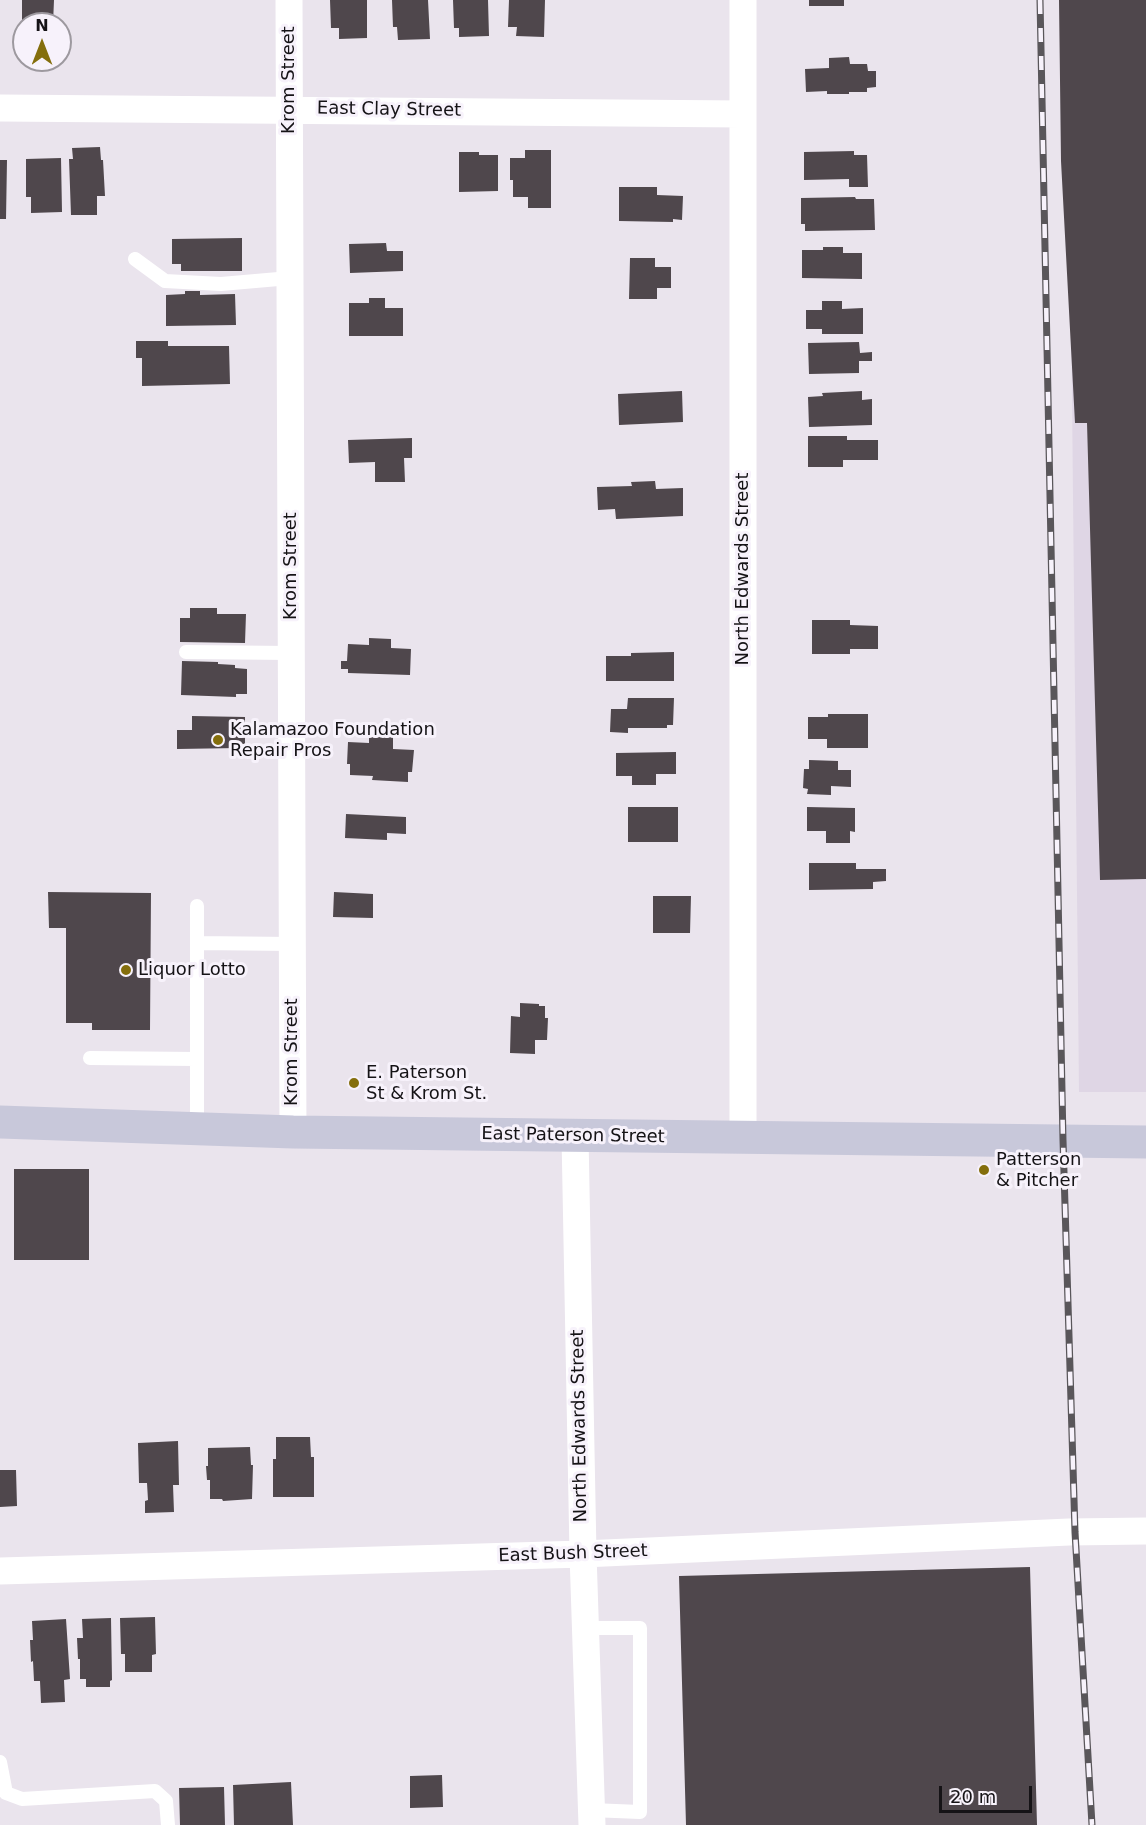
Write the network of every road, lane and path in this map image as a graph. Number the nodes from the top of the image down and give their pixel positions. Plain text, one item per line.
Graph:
1 (289, 0) edge
2 (743, 0) edge
3 (0, 108) edge
4 (289, 109) junction
5 (742, 114) junction
6 (135, 259) dead end
7 (290, 278) junction
8 (186, 652) dead end
9 (291, 653) junction
10 (197, 906) dead end
11 (197, 943) junction
12 (292, 944) junction
13 (90, 1058) dead end
14 (197, 1059) junction
15 (0, 1122) edge
16 (197, 1128) junction
17 (293, 1132) junction
18 (575, 1136) junction
19 (743, 1138) junction
20 (1146, 1142) edge
21 (1146, 1531) edge
22 (583, 1554) junction
23 (0, 1570) edge
24 (585, 1628) junction
25 (0, 1762) edge
26 (591, 1818) edge
27 (168, 1825) edge

1 - 4 street, Krom Street
2 - 5 street, North Edwards Street
3 - 4 street, East Clay Street
4 - 5 street, East Clay Street
4 - 7 street, Krom Street
5 - 19 street, North Edwards Street
6 - 7 lane
7 - 9 street, Krom Street
8 - 9 lane
9 - 12 street, Krom Street
10 - 11 lane
11 - 12 lane
11 - 14 lane
12 - 17 street, Krom Street
13 - 14 lane
14 - 16 lane
15 - 16 street, East Paterson Street
16 - 17 street, East Paterson Street
17 - 18 street, East Paterson Street
18 - 19 street, East Paterson Street
18 - 22 street, North Edwards Street
19 - 20 street, East Paterson Street
21 - 22 street, East Bush Street
22 - 23 street, East Bush Street
22 - 24 street, North Edwards Street
24 - 26 street, North Edwards Street
24 - 26 lane
25 - 27 lane

